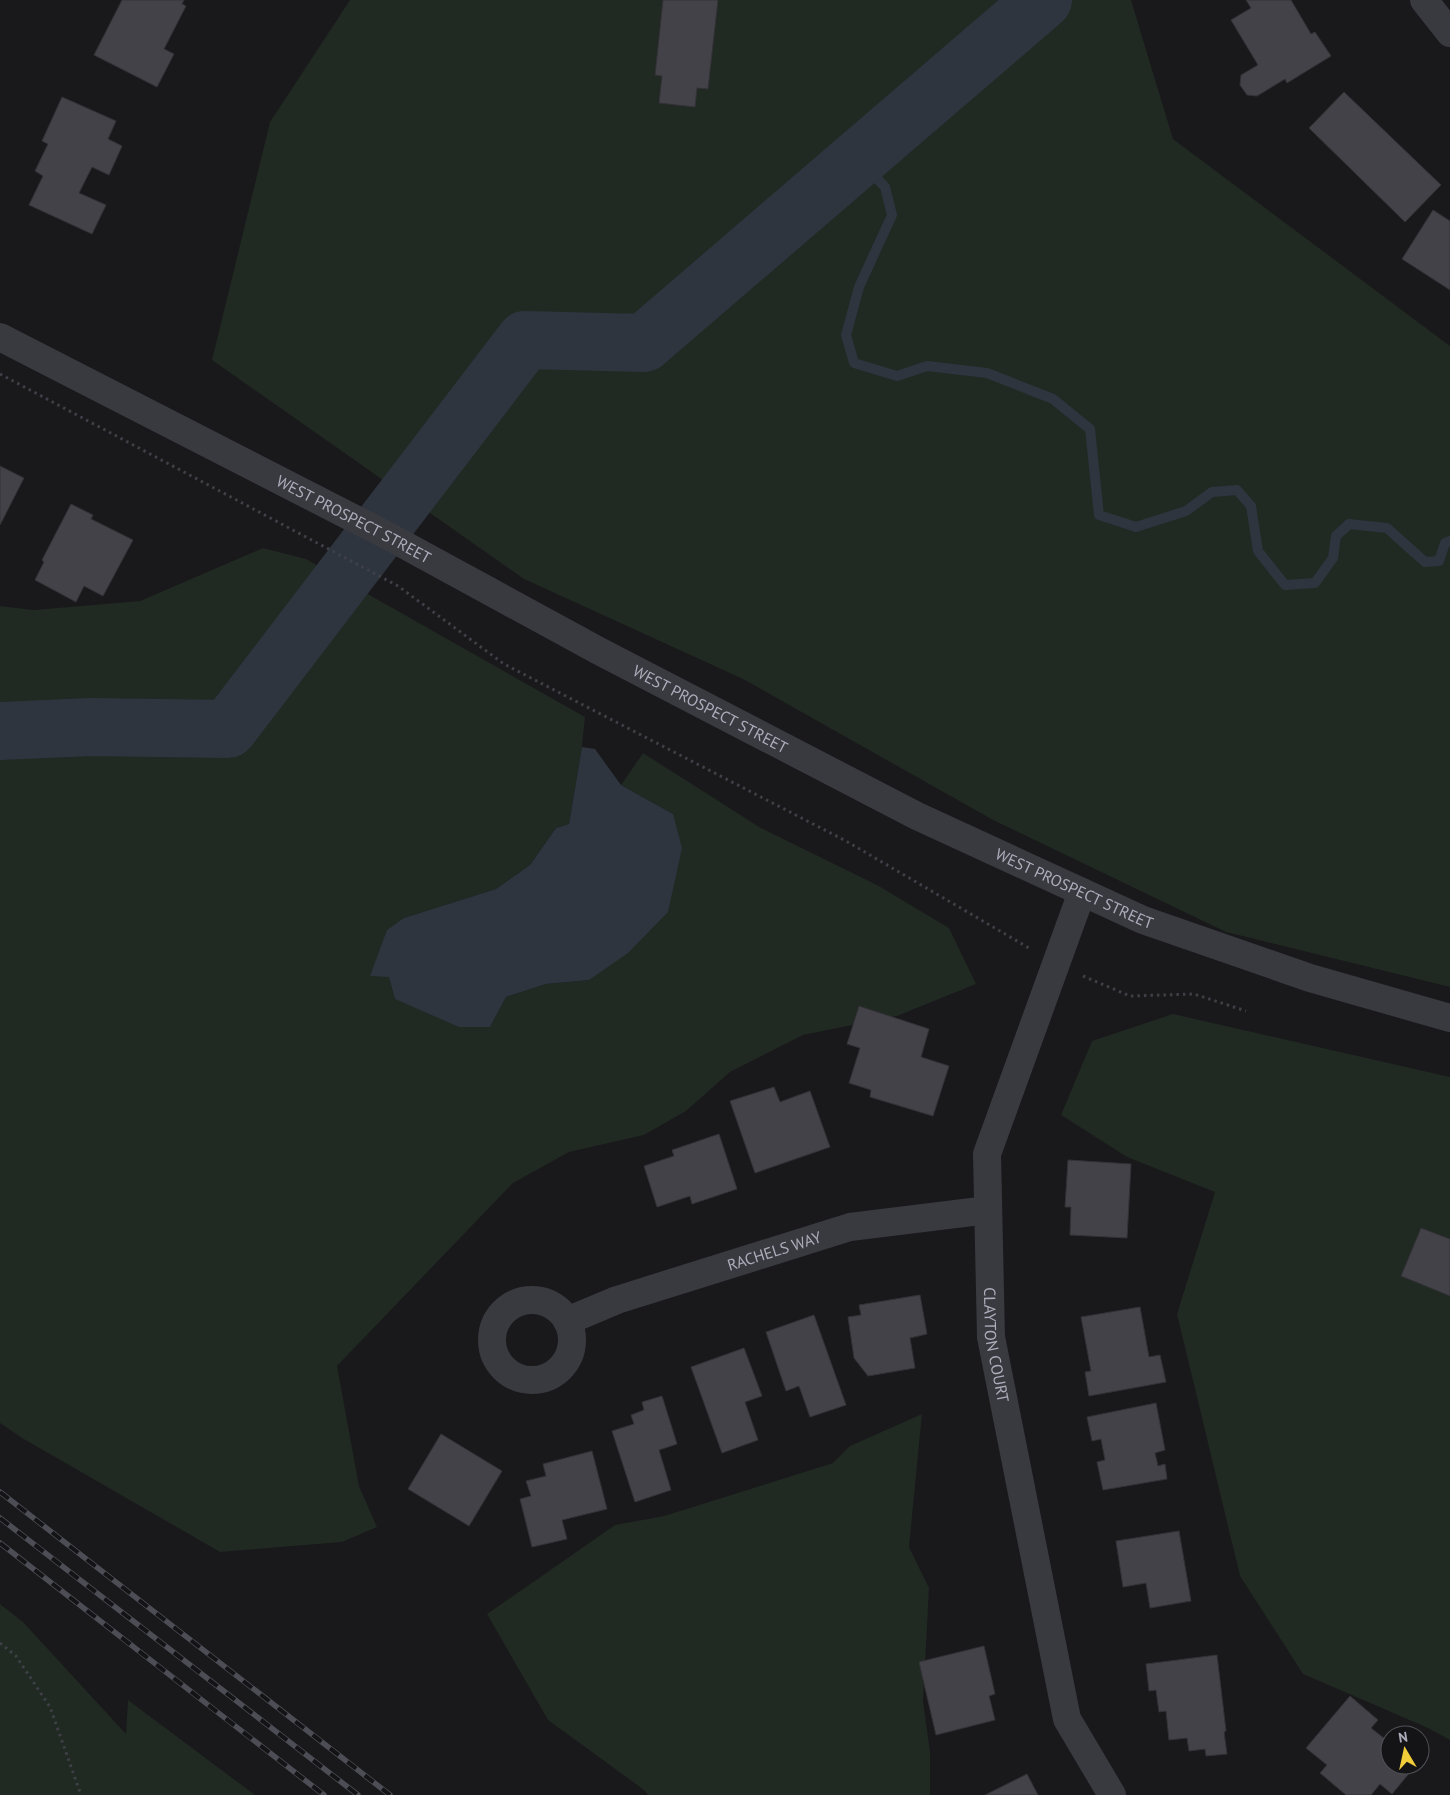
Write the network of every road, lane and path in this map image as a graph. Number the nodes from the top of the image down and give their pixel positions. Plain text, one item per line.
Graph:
1 (1424, 0) edge
2 (1450, 33) edge
3 (0, 337) edge
4 (0, 374) edge
5 (1082, 892) junction
6 (1028, 948) dead end
7 (1098, 982) dead end
8 (1246, 1011) dead end
9 (1450, 1018) edge
10 (988, 1210) junction
11 (567, 1321) dead end
12 (0, 1643) edge
13 (81, 1795) edge
14 (1112, 1795) edge

1 - 2 street
3 - 5 street, WEST PROSPECT STREET
4 - 6 path
5 - 9 street, WEST PROSPECT STREET
5 - 10 street, CLAYTON COURT
7 - 8 path
10 - 11 street, RACHELS WAY
10 - 14 street, CLAYTON COURT
12 - 13 path

